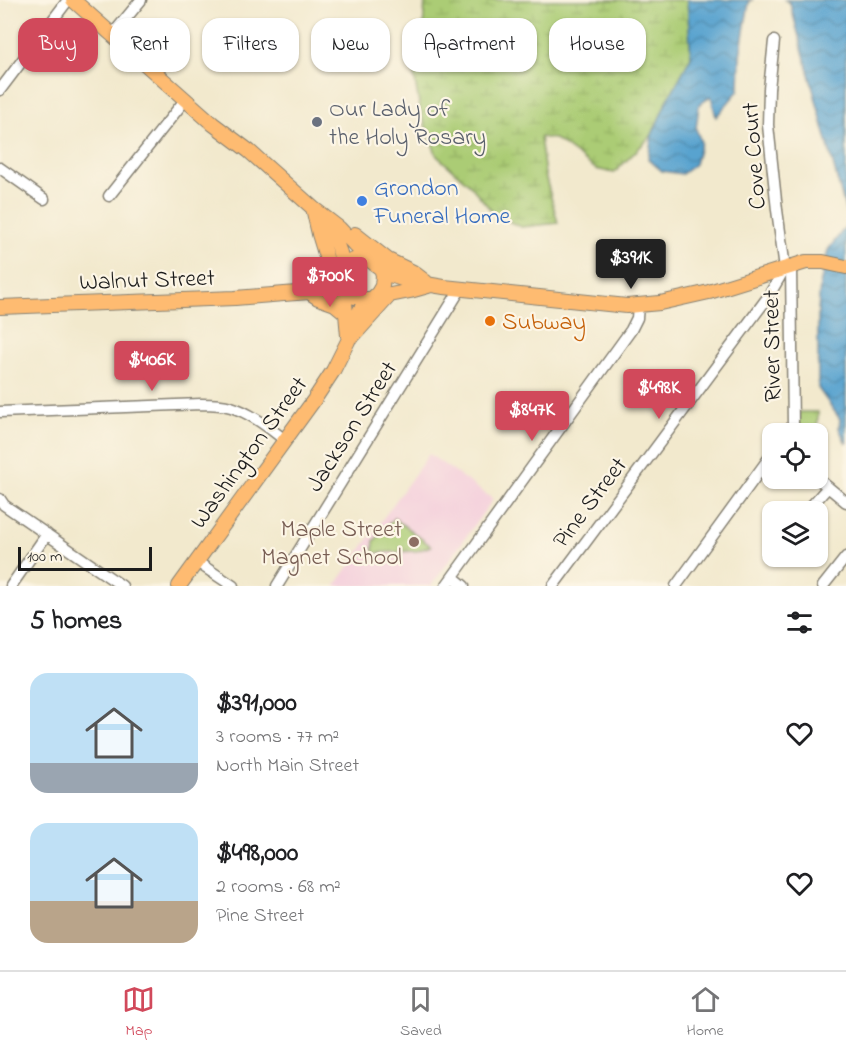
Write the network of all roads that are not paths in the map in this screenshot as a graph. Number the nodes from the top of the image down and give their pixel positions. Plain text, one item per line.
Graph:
1 (68, 0) edge
2 (73, 0) edge
3 (141, 0) edge
4 (126, 18) edge
5 (110, 31) edge
6 (774, 41) dead end
7 (155, 72) edge
8 (0, 90) edge
9 (186, 100) junction
10 (0, 168) edge
11 (109, 196) dead end
12 (44, 199) dead end
13 (313, 208) junction
14 (328, 220) junction
15 (368, 259) junction
16 (788, 267) junction
17 (846, 267) edge
18 (342, 268) junction
19 (381, 268) junction
20 (326, 274) junction
21 (430, 285) junction
22 (461, 288) junction
23 (344, 291) junction
24 (303, 292) junction
25 (390, 295) junction
26 (370, 299) junction
27 (638, 306) junction
28 (0, 307) edge
29 (346, 313) junction
30 (348, 341) junction
31 (0, 412) edge
32 (791, 423) edge
33 (285, 440) junction
34 (762, 468) edge
35 (828, 487) edge
36 (826, 489) edge
37 (816, 501) edge
38 (846, 502) edge
39 (1, 504) edge
40 (47, 534) junction
41 (846, 557) edge
42 (197, 562) junction
43 (450, 582) edge
44 (10, 586) edge
45 (122, 586) edge
46 (179, 586) edge
47 (233, 586) edge
48 (277, 586) edge
49 (464, 586) edge
50 (553, 586) edge
51 (676, 586) edge
52 (823, 586) edge

1 - 8 street
2 - 5 main road
3 - 4 street
6 - 16 street, Cove Court
7 - 9 main road
9 - 11 street
9 - 13 main road
10 - 12 street
13 - 14 main road
13 - 20 main road
14 - 15 main road
14 - 18 main road
14 - 21 main road
15 - 18 main road
15 - 19 main road
16 - 17 main road
16 - 27 main road
16 - 32 street, River Street
16 - 50 street, Pine Street
18 - 20 main road, Walnut Street
18 - 23 main road
19 - 21 main road
19 - 26 main road
20 - 24 main road, Walnut Street
21 - 22 main road
21 - 25 main road
22 - 27 main road
22 - 48 street, Jackson Street
23 - 24 main road, Walnut Street
23 - 26 main road
23 - 29 main road
24 - 28 main road, Walnut Street
24 - 29 main road
25 - 26 main road
25 - 30 main road
26 - 30 main road, Washington Street
27 - 43 street
29 - 30 main road
30 - 33 main road, Washington Street
31 - 33 street
33 - 42 main road, Washington Street
34 - 51 street
35 - 38 street
36 - 37 street
39 - 40 street
40 - 44 street
40 - 45 street
41 - 52 street
42 - 46 main road, Washington Street
42 - 47 street
43 - 49 street

